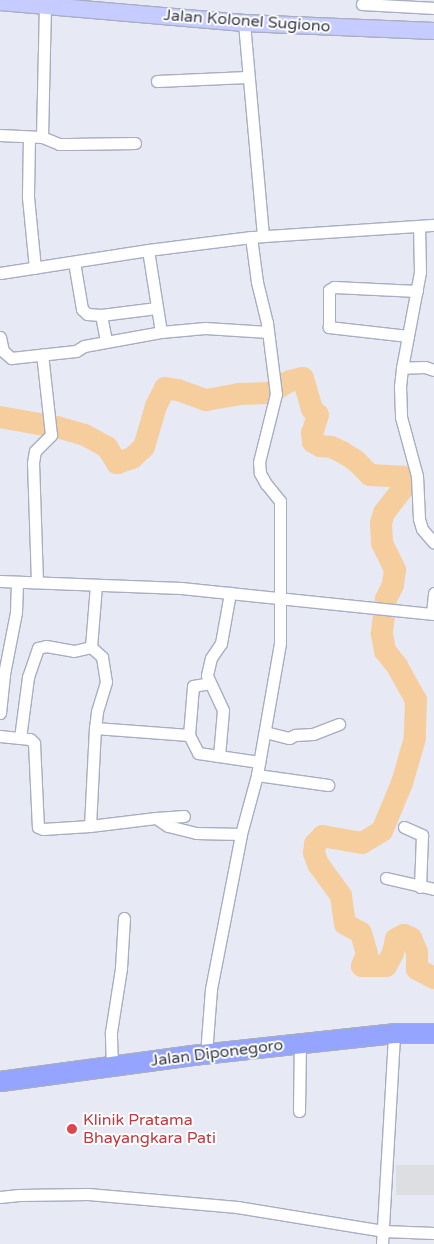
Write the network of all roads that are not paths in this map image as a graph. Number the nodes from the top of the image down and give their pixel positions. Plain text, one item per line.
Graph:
1 (0, 2) edge
2 (39, 3) edge
3 (362, 4) dead end
4 (105, 5) edge
5 (434, 8) edge
6 (244, 23) junction
7 (434, 31) edge
8 (247, 77) junction
9 (157, 81) dead end
10 (0, 135) edge
11 (29, 137) junction
12 (42, 137) junction
13 (135, 143) dead end
14 (434, 225) edge
15 (419, 226) junction
16 (257, 237) junction
17 (148, 250) junction
18 (74, 262) junction
19 (35, 268) junction
20 (0, 274) edge
21 (417, 291) junction
22 (157, 308) junction
23 (101, 315) junction
24 (161, 332) junction
25 (268, 332) junction
26 (408, 336) junction
27 (0, 337) edge
28 (106, 341) junction
29 (42, 354) junction
30 (402, 368) junction
31 (434, 370) edge
32 (434, 544) edge
33 (0, 582) edge
34 (17, 582) junction
35 (37, 582) junction
36 (96, 585) junction
37 (230, 593) junction
38 (434, 593) edge
39 (280, 600) junction
40 (433, 614) edge
41 (91, 647) junction
42 (210, 683) junction
43 (0, 713) edge
44 (339, 724) dead end
45 (95, 728) junction
46 (265, 732) junction
47 (189, 735) junction
48 (0, 736) edge
49 (20, 738) junction
50 (218, 756) junction
51 (259, 762) junction
52 (257, 776) junction
53 (328, 785) dead end
54 (184, 816) dead end
55 (156, 818) junction
56 (90, 826) junction
57 (404, 827) dead end
58 (241, 834) junction
59 (386, 878) dead end
60 (420, 888) junction
61 (434, 889) edge
62 (124, 918) dead end
63 (394, 1033) junction
64 (434, 1033) edge
65 (300, 1043) junction
66 (206, 1054) junction
67 (112, 1066) junction
68 (0, 1081) edge
69 (299, 1111) dead end
70 (0, 1197) edge
71 (383, 1231) junction
72 (434, 1233) edge
73 (382, 1244) edge

1 - 2 main road, Jalan Kolonel Sugiono
2 - 4 main road, Jalan Kolonel Sugiono
2 - 12 street
3 - 5 street
4 - 6 main road, Jalan Kolonel Sugiono
6 - 7 main road, Jalan Kolonel Sugiono
6 - 8 street
8 - 9 street
8 - 16 street
10 - 11 street
11 - 12 street
11 - 19 street
12 - 13 street
14 - 15 street
15 - 16 street
15 - 21 street
16 - 17 street
16 - 25 street
17 - 18 street
17 - 22 street
18 - 19 street
18 - 23 street
19 - 20 street
21 - 26 street
21 - 26 street
22 - 23 street
22 - 24 street
23 - 28 street
24 - 25 street
24 - 28 street
25 - 39 street
26 - 30 street
27 - 29 street
28 - 29 street
29 - 35 street
30 - 31 street
30 - 32 street
33 - 34 street
34 - 35 street
34 - 43 street
35 - 36 street
36 - 37 street
36 - 41 street
37 - 39 street
37 - 42 street
38 - 40 street
39 - 40 street
39 - 46 street
41 - 45 street
41 - 49 street
42 - 47 street
42 - 50 street
44 - 46 street
45 - 47 street
45 - 56 street
46 - 51 street
47 - 50 street
48 - 49 street
49 - 56 street
50 - 51 street
51 - 52 street
52 - 53 street
52 - 58 street
54 - 55 street
55 - 56 street
55 - 58 street
57 - 60 street
58 - 66 street
59 - 60 street
60 - 61 street
62 - 67 street
63 - 64 main road, Jalan Diponegoro
63 - 65 main road, Jalan Diponegoro
63 - 71 street
65 - 66 main road, Jalan Diponegoro
65 - 69 street
66 - 67 main road, Jalan Diponegoro
67 - 68 main road, Jalan Diponegoro
70 - 71 street
71 - 72 street
71 - 73 street

